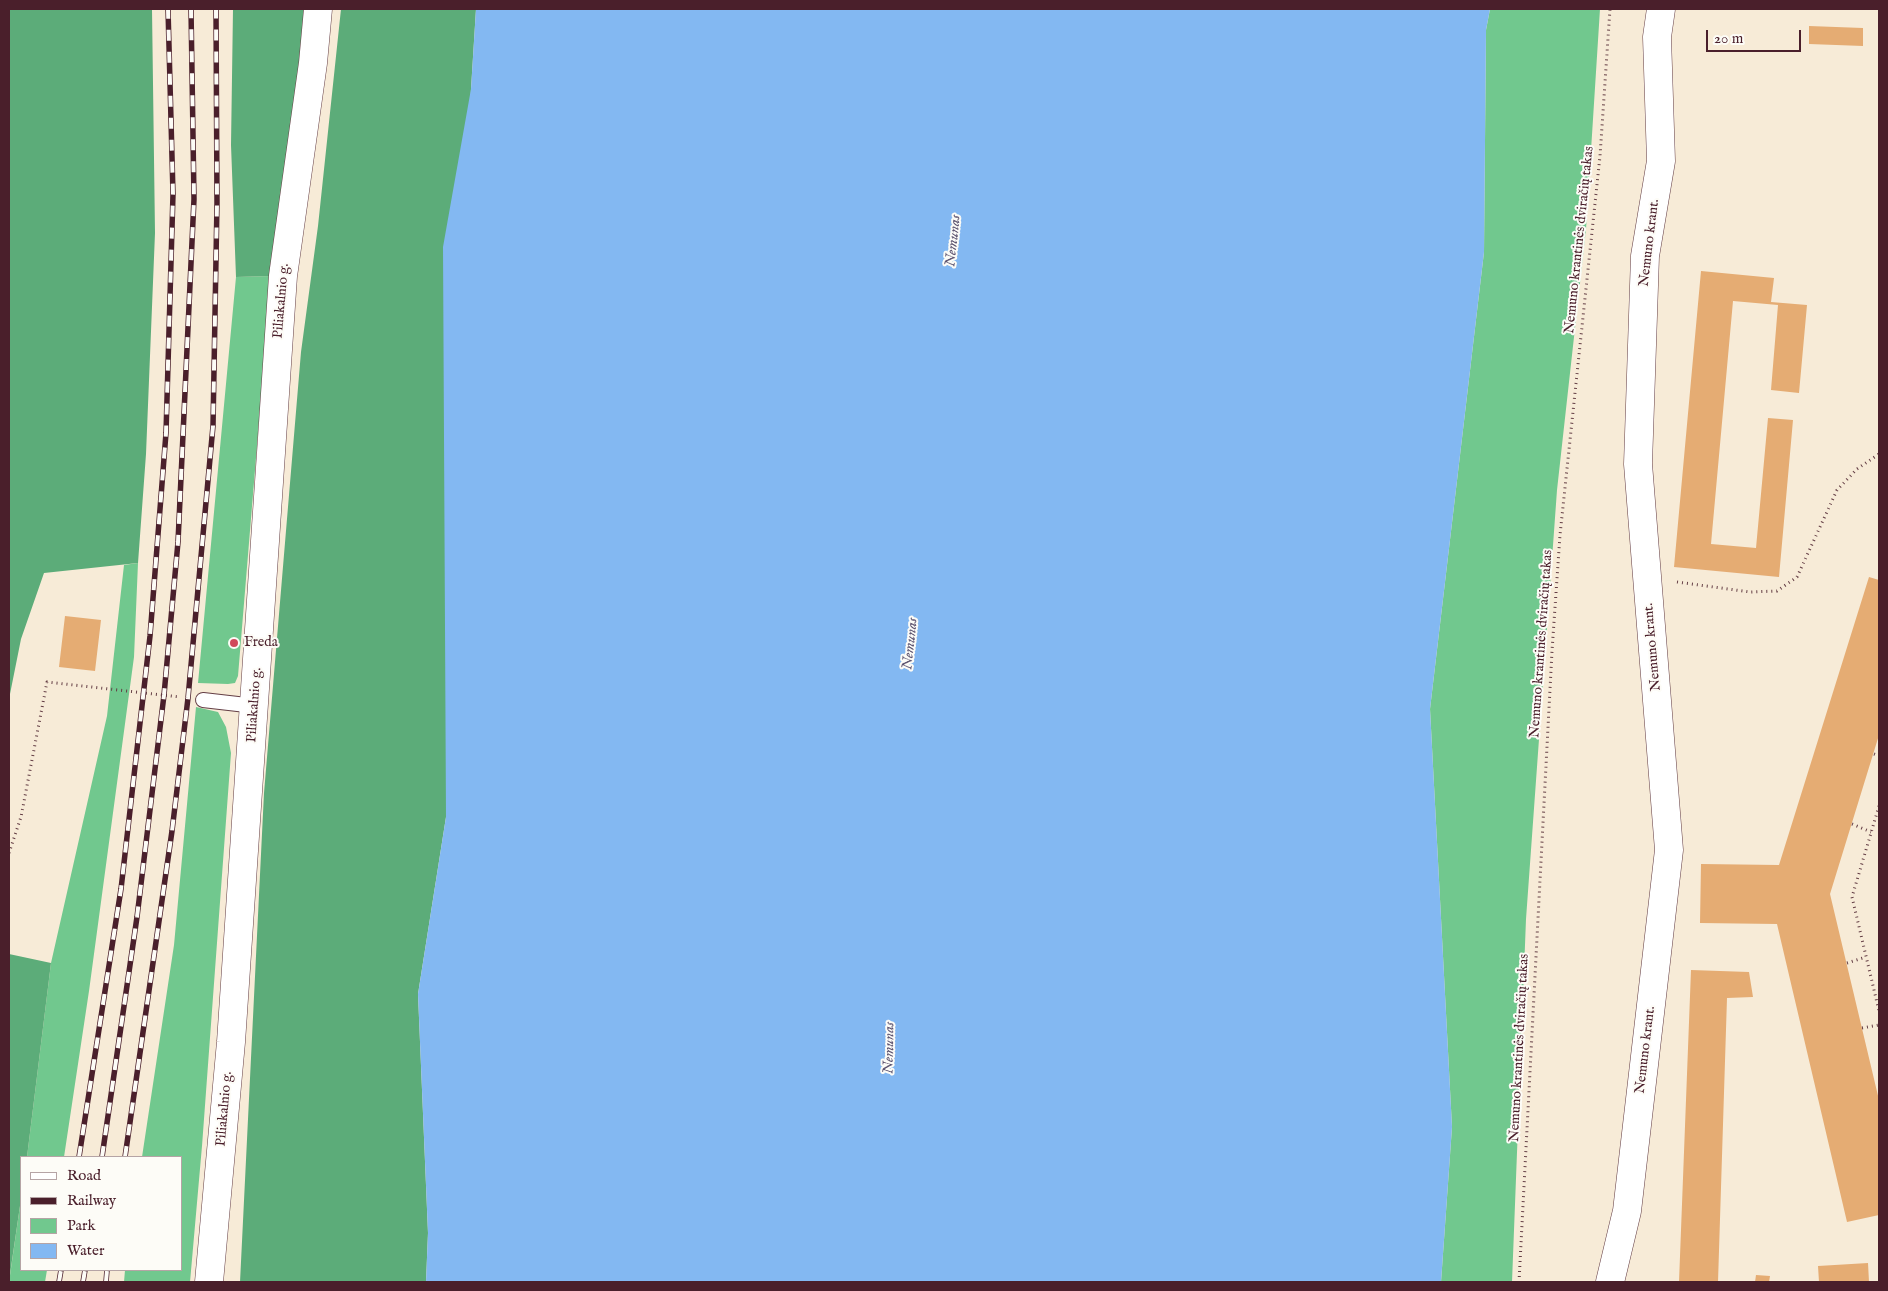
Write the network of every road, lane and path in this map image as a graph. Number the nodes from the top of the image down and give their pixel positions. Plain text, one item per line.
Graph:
1 (318, 9) edge
2 (1610, 9) edge
3 (1661, 9) edge
4 (1879, 454) edge
5 (1647, 578) junction
6 (203, 700) joint
7 (254, 706) junction
8 (1874, 754) dead end
9 (1879, 756) edge
10 (1879, 806) edge
11 (1852, 824) dead end
12 (1871, 832) junction
13 (9, 853) edge
14 (1866, 957) junction
15 (1847, 963) dead end
16 (1879, 1011) edge
17 (1879, 1025) edge
18 (1862, 1028) dead end
19 (209, 1282) edge
20 (1519, 1282) edge
21 (1610, 1282) edge

1 - 7 street, Piliakalnio g.
2 - 20 path, Nemuno krantinės dviračių takas
3 - 5 street, Nemuno krant.
4 - 5 path
5 - 21 street, Nemuno krant.
6 - 7 lane
6 - 13 path
7 - 19 street, Piliakalnio g.
8 - 9 path
10 - 12 path
11 - 12 path
12 - 14 path
14 - 15 path
14 - 16 path
17 - 18 path

